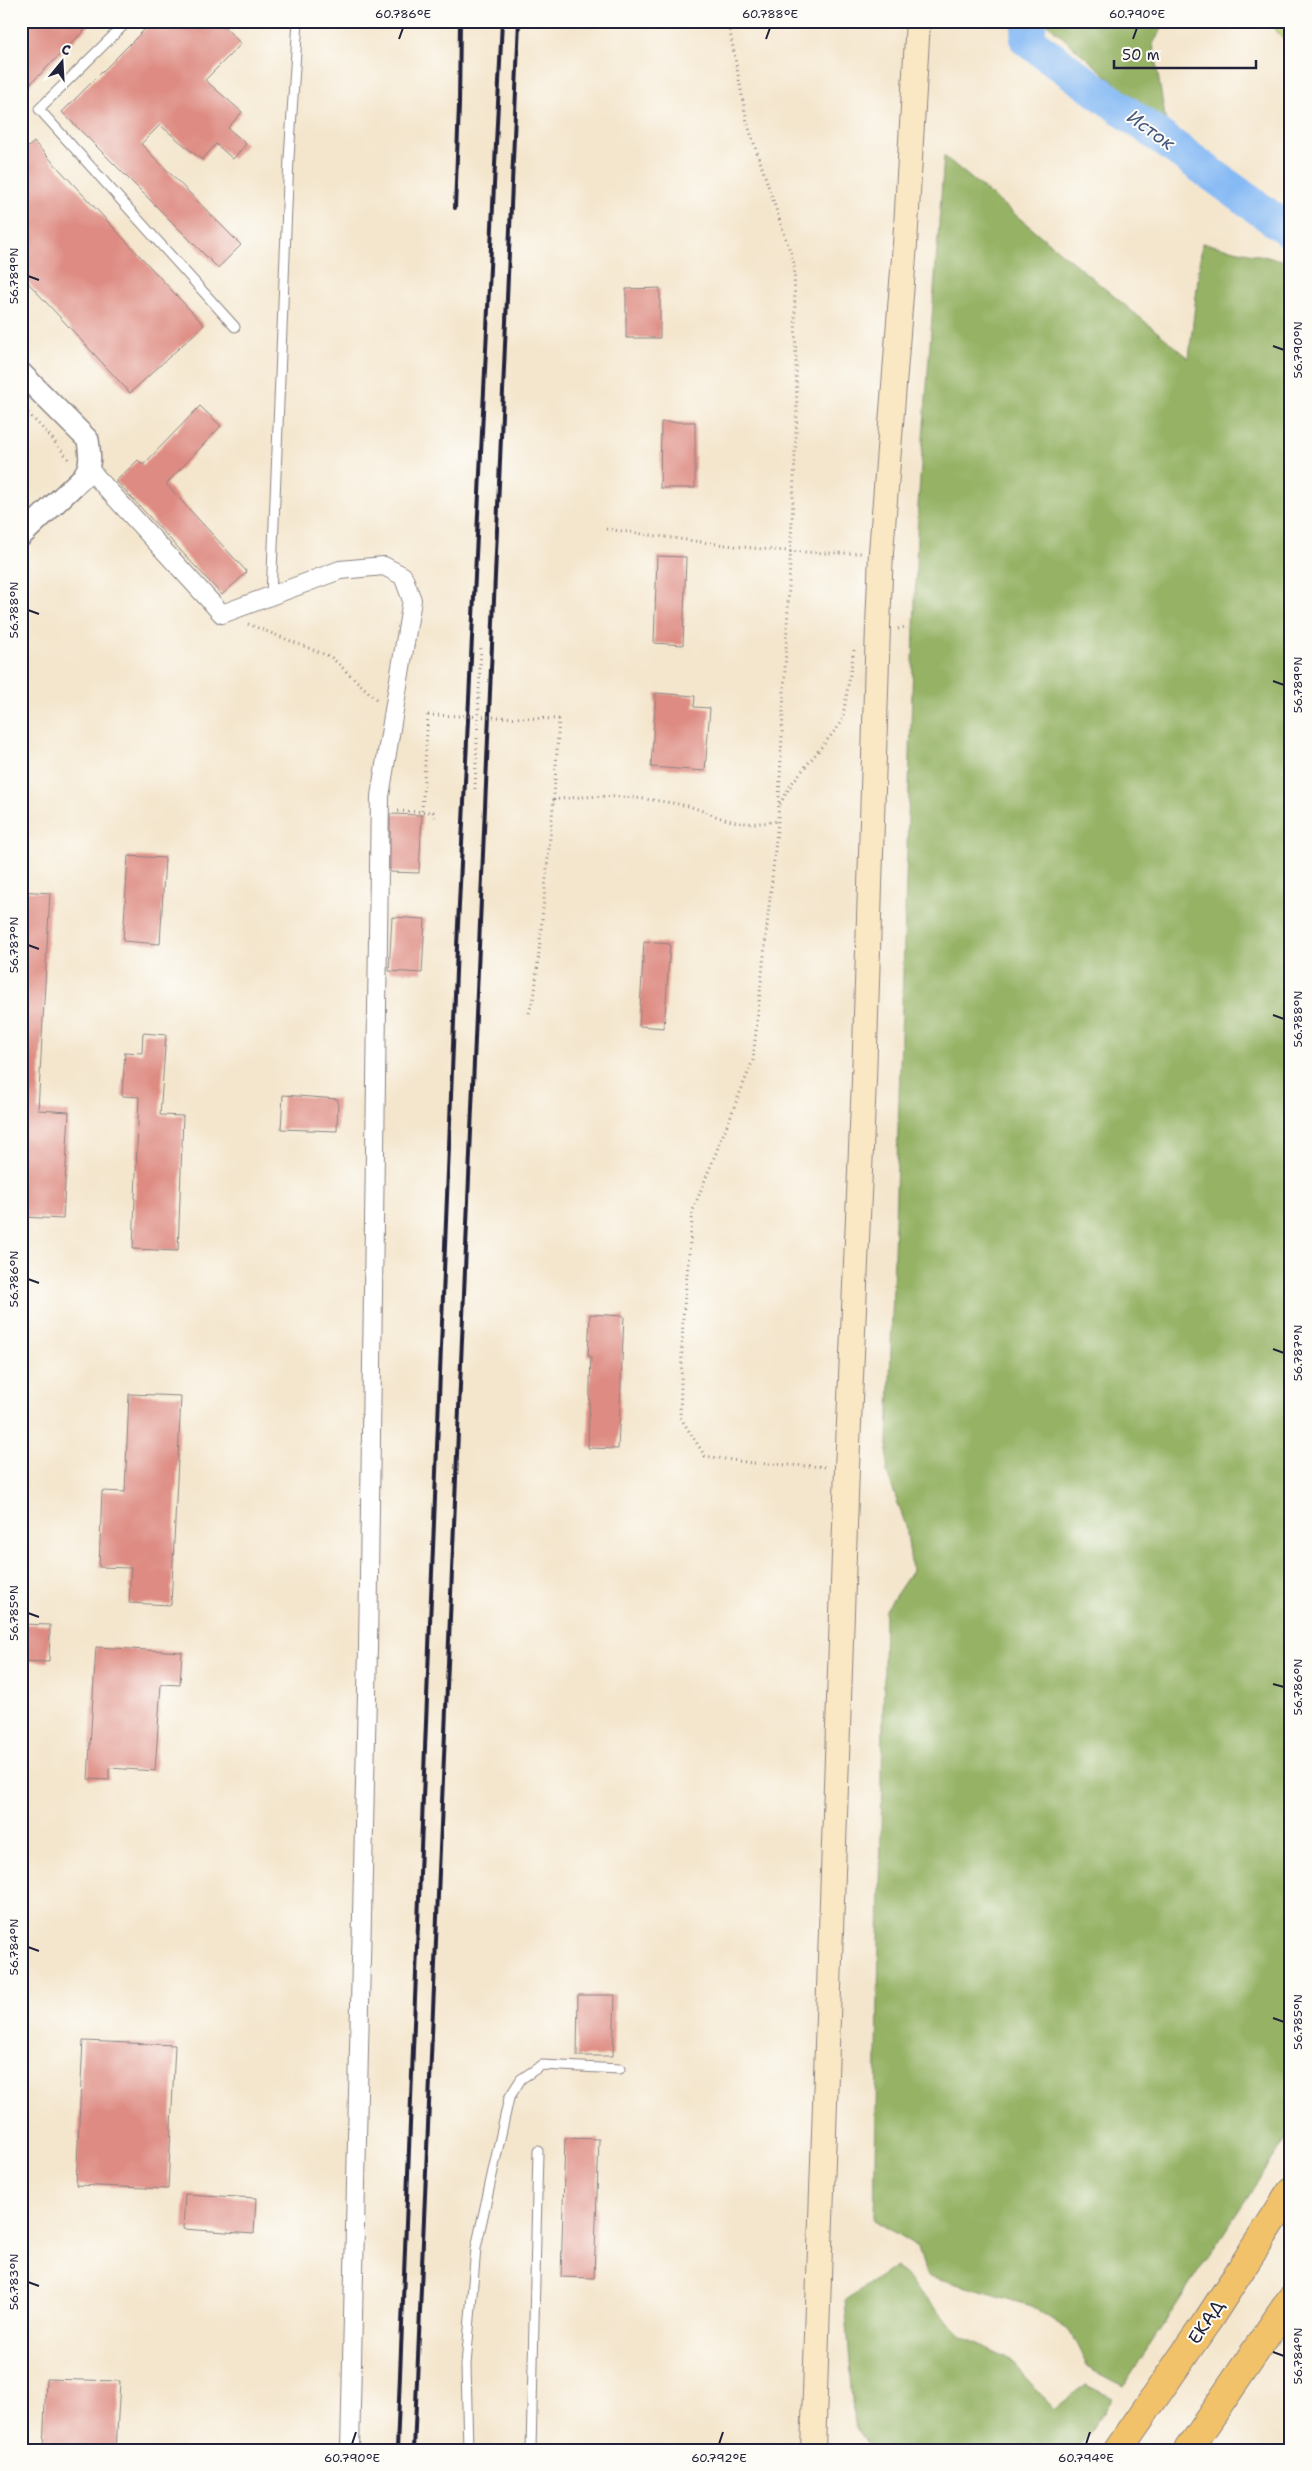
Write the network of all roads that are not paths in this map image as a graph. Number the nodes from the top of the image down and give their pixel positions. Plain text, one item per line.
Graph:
1 (128, 21) edge
2 (298, 21) edge
3 (918, 21) edge
4 (235, 327) dead end
5 (21, 373) edge
6 (86, 473) junction
7 (21, 536) edge
8 (271, 596) junction
9 (620, 2069) dead end
10 (538, 2150) dead end
11 (1291, 2192) edge
12 (1291, 2299) edge
13 (350, 2450) edge
14 (468, 2450) edge
15 (531, 2450) edge
16 (813, 2450) edge
17 (1118, 2450) edge
18 (1188, 2450) edge

1 - 4 lane
2 - 8 lane
3 - 16 main road
5 - 6 street
6 - 7 street
6 - 8 street
8 - 13 street
9 - 14 lane
10 - 15 lane
11 - 17 highway, ЕКАД
12 - 18 highway

